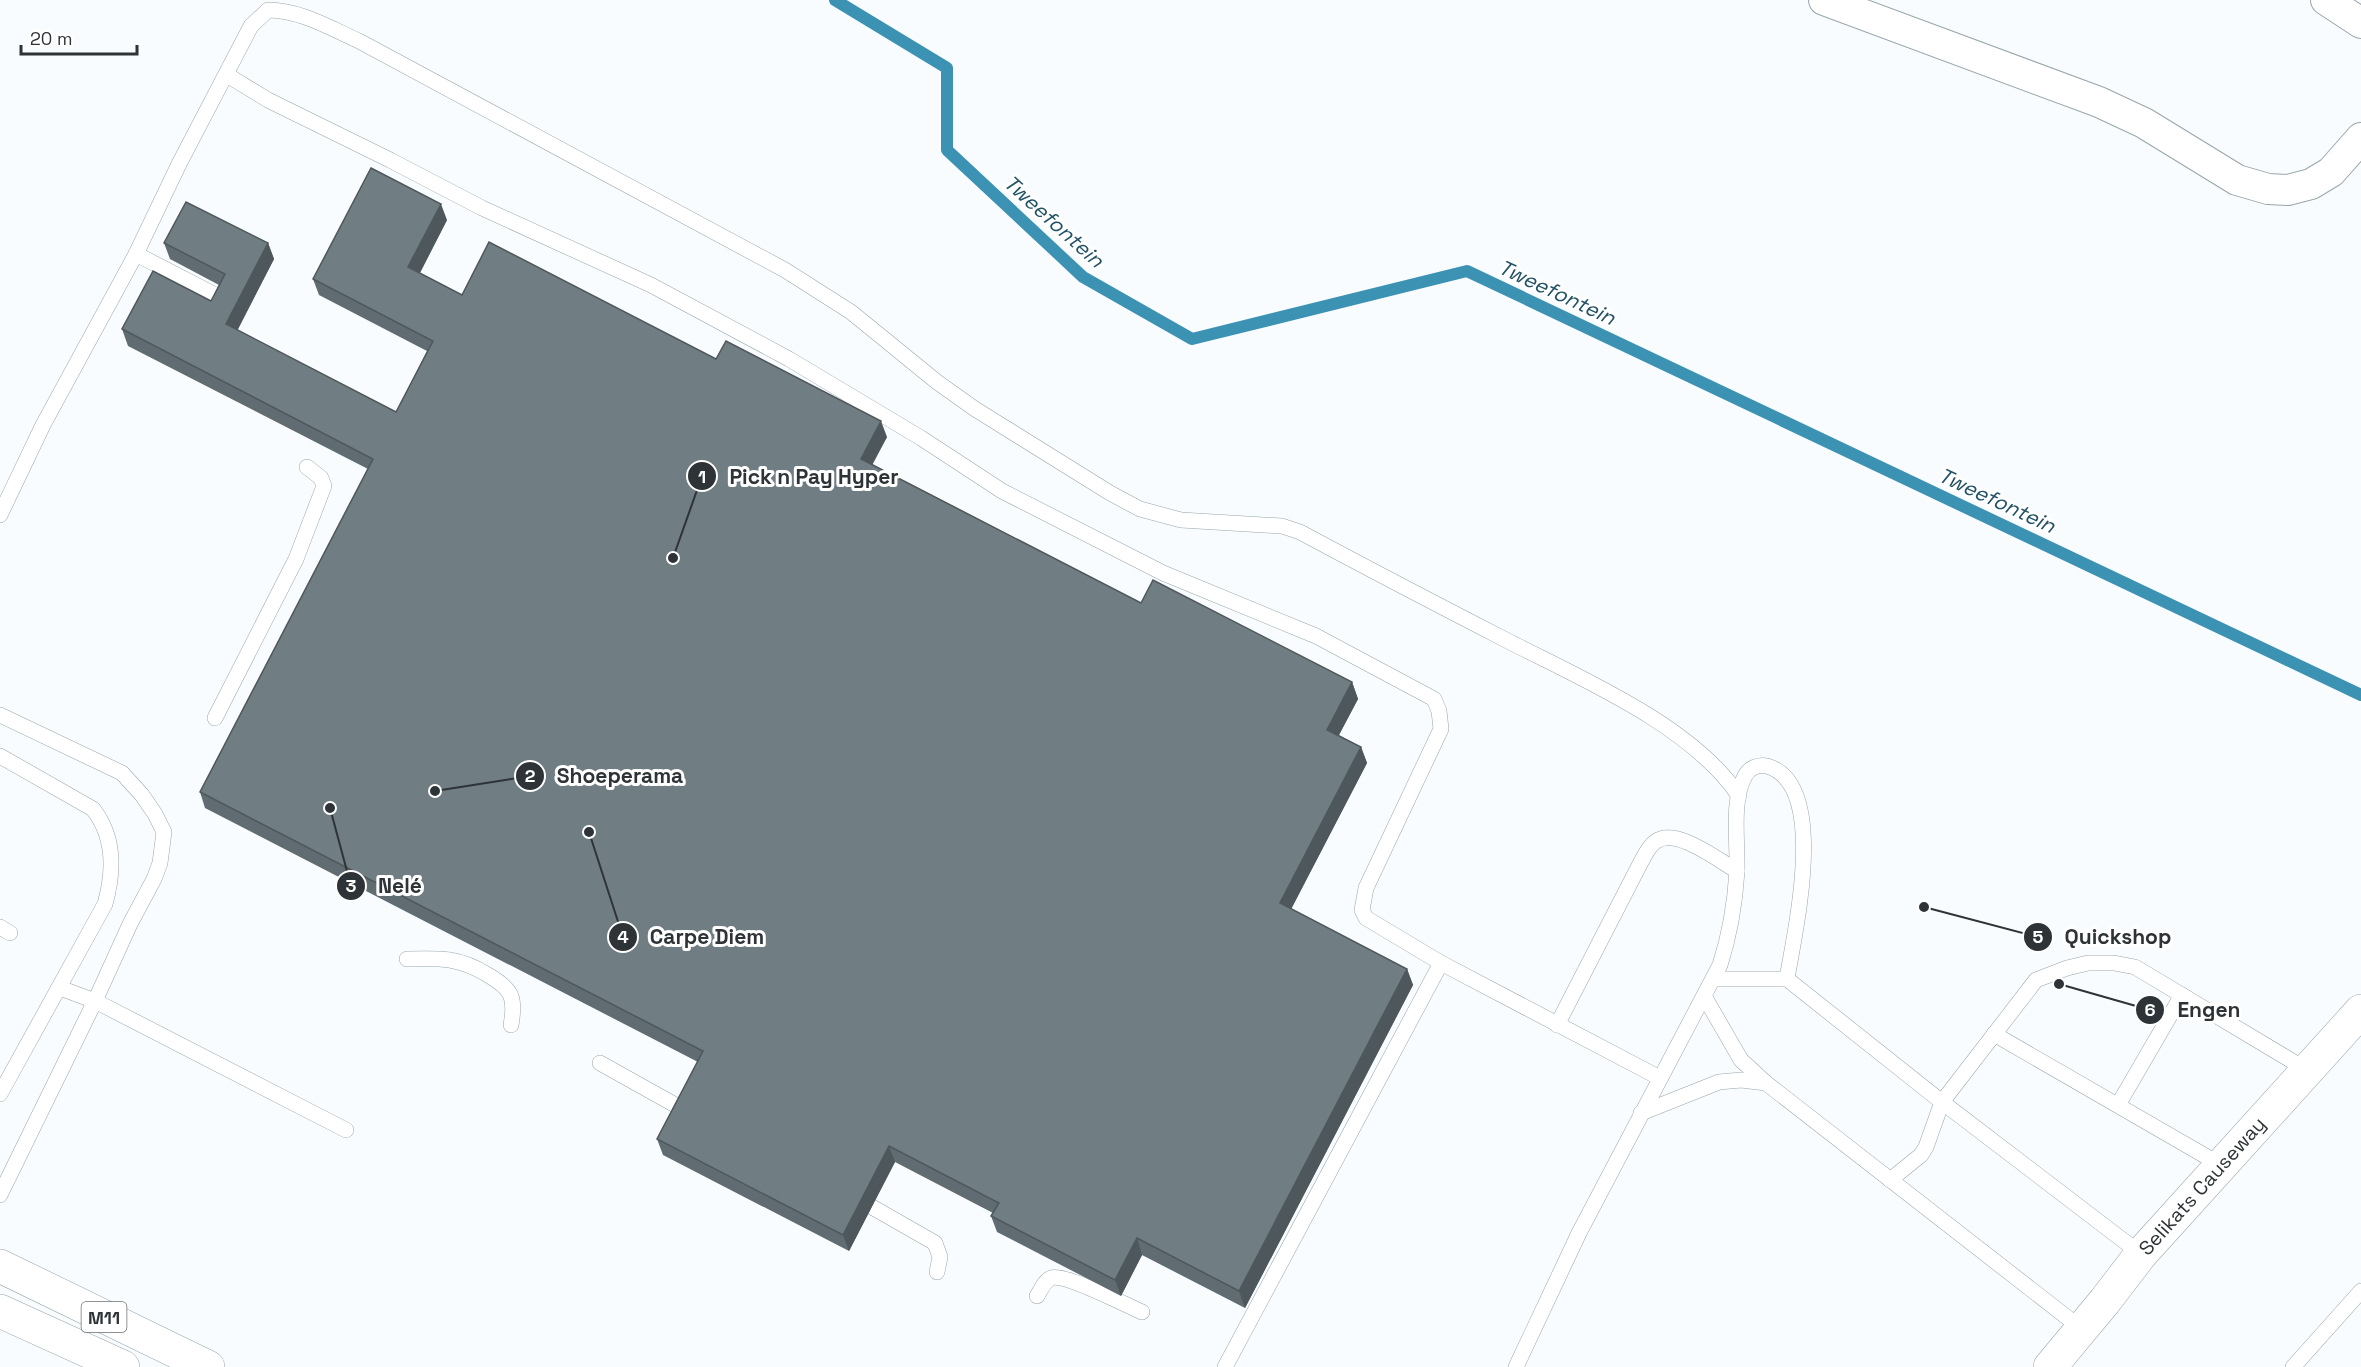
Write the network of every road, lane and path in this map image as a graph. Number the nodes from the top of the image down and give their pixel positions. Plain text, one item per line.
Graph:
1 (1824, 0) edge
2 (227, 75) junction
3 (2361, 138) edge
4 (136, 254) junction
5 (221, 298) edge
6 (307, 467) dead end
7 (0, 515) edge
8 (0, 715) edge
9 (215, 718) dead end
10 (0, 756) edge
11 (1738, 796) junction
12 (1737, 871) junction
13 (407, 959) dead end
14 (1441, 963) junction
15 (1714, 979) junction
16 (1787, 979) junction
17 (60, 987) junction
18 (2182, 994) junction
19 (1704, 996) junction
20 (95, 1001) junction
21 (2361, 1011) edge
22 (511, 1025) dead end
23 (1557, 1025) junction
24 (1994, 1034) junction
25 (600, 1063) dead end
26 (2307, 1070) junction
27 (1660, 1078) junction
28 (1766, 1083) junction
29 (0, 1094) edge
30 (1942, 1102) junction
31 (2118, 1105) junction
32 (686, 1111) edge
33 (1641, 1113) junction
34 (346, 1130) dead end
35 (2221, 1165) junction
36 (1890, 1180) junction
37 (0, 1195) edge
38 (872, 1207) edge
39 (2141, 1254) junction
40 (0, 1266) edge
41 (937, 1272) dead end
42 (2361, 1291) edge
43 (1037, 1296) dead end
44 (0, 1311) edge
45 (1142, 1312) dead end
46 (2082, 1329) junction
47 (123, 1367) edge
48 (208, 1367) edge
49 (1225, 1367) edge
50 (1516, 1367) edge
51 (2049, 1367) edge
52 (2293, 1367) edge

1 - 3 street
2 - 4 lane
2 - 11 lane
2 - 14 lane
4 - 5 lane
4 - 7 lane
6 - 9 lane
8 - 20 lane
10 - 17 lane
11 - 12 lane
11 - 16 lane
12 - 15 lane
12 - 23 lane
13 - 22 lane
14 - 23 lane
14 - 49 lane
15 - 16 lane
15 - 19 lane
16 - 30 lane
17 - 20 lane
17 - 29 lane
18 - 24 lane
18 - 26 lane
18 - 31 lane
19 - 27 lane
19 - 28 lane
20 - 34 lane
20 - 37 lane
21 - 26 street, Selikats Causeway
23 - 27 lane
24 - 30 lane
24 - 31 lane
25 - 32 lane
26 - 35 street, Selikats Causeway
27 - 33 lane
28 - 33 lane
28 - 36 lane
30 - 36 lane
30 - 39 lane
31 - 35 lane
33 - 50 lane
35 - 39 street, Selikats Causeway
36 - 46 lane
38 - 41 lane
39 - 46 street, Selikats Causeway
40 - 48 street, M11
42 - 52 lane
43 - 45 lane
44 - 47 street, M11
46 - 51 street, Selikats Causeway

